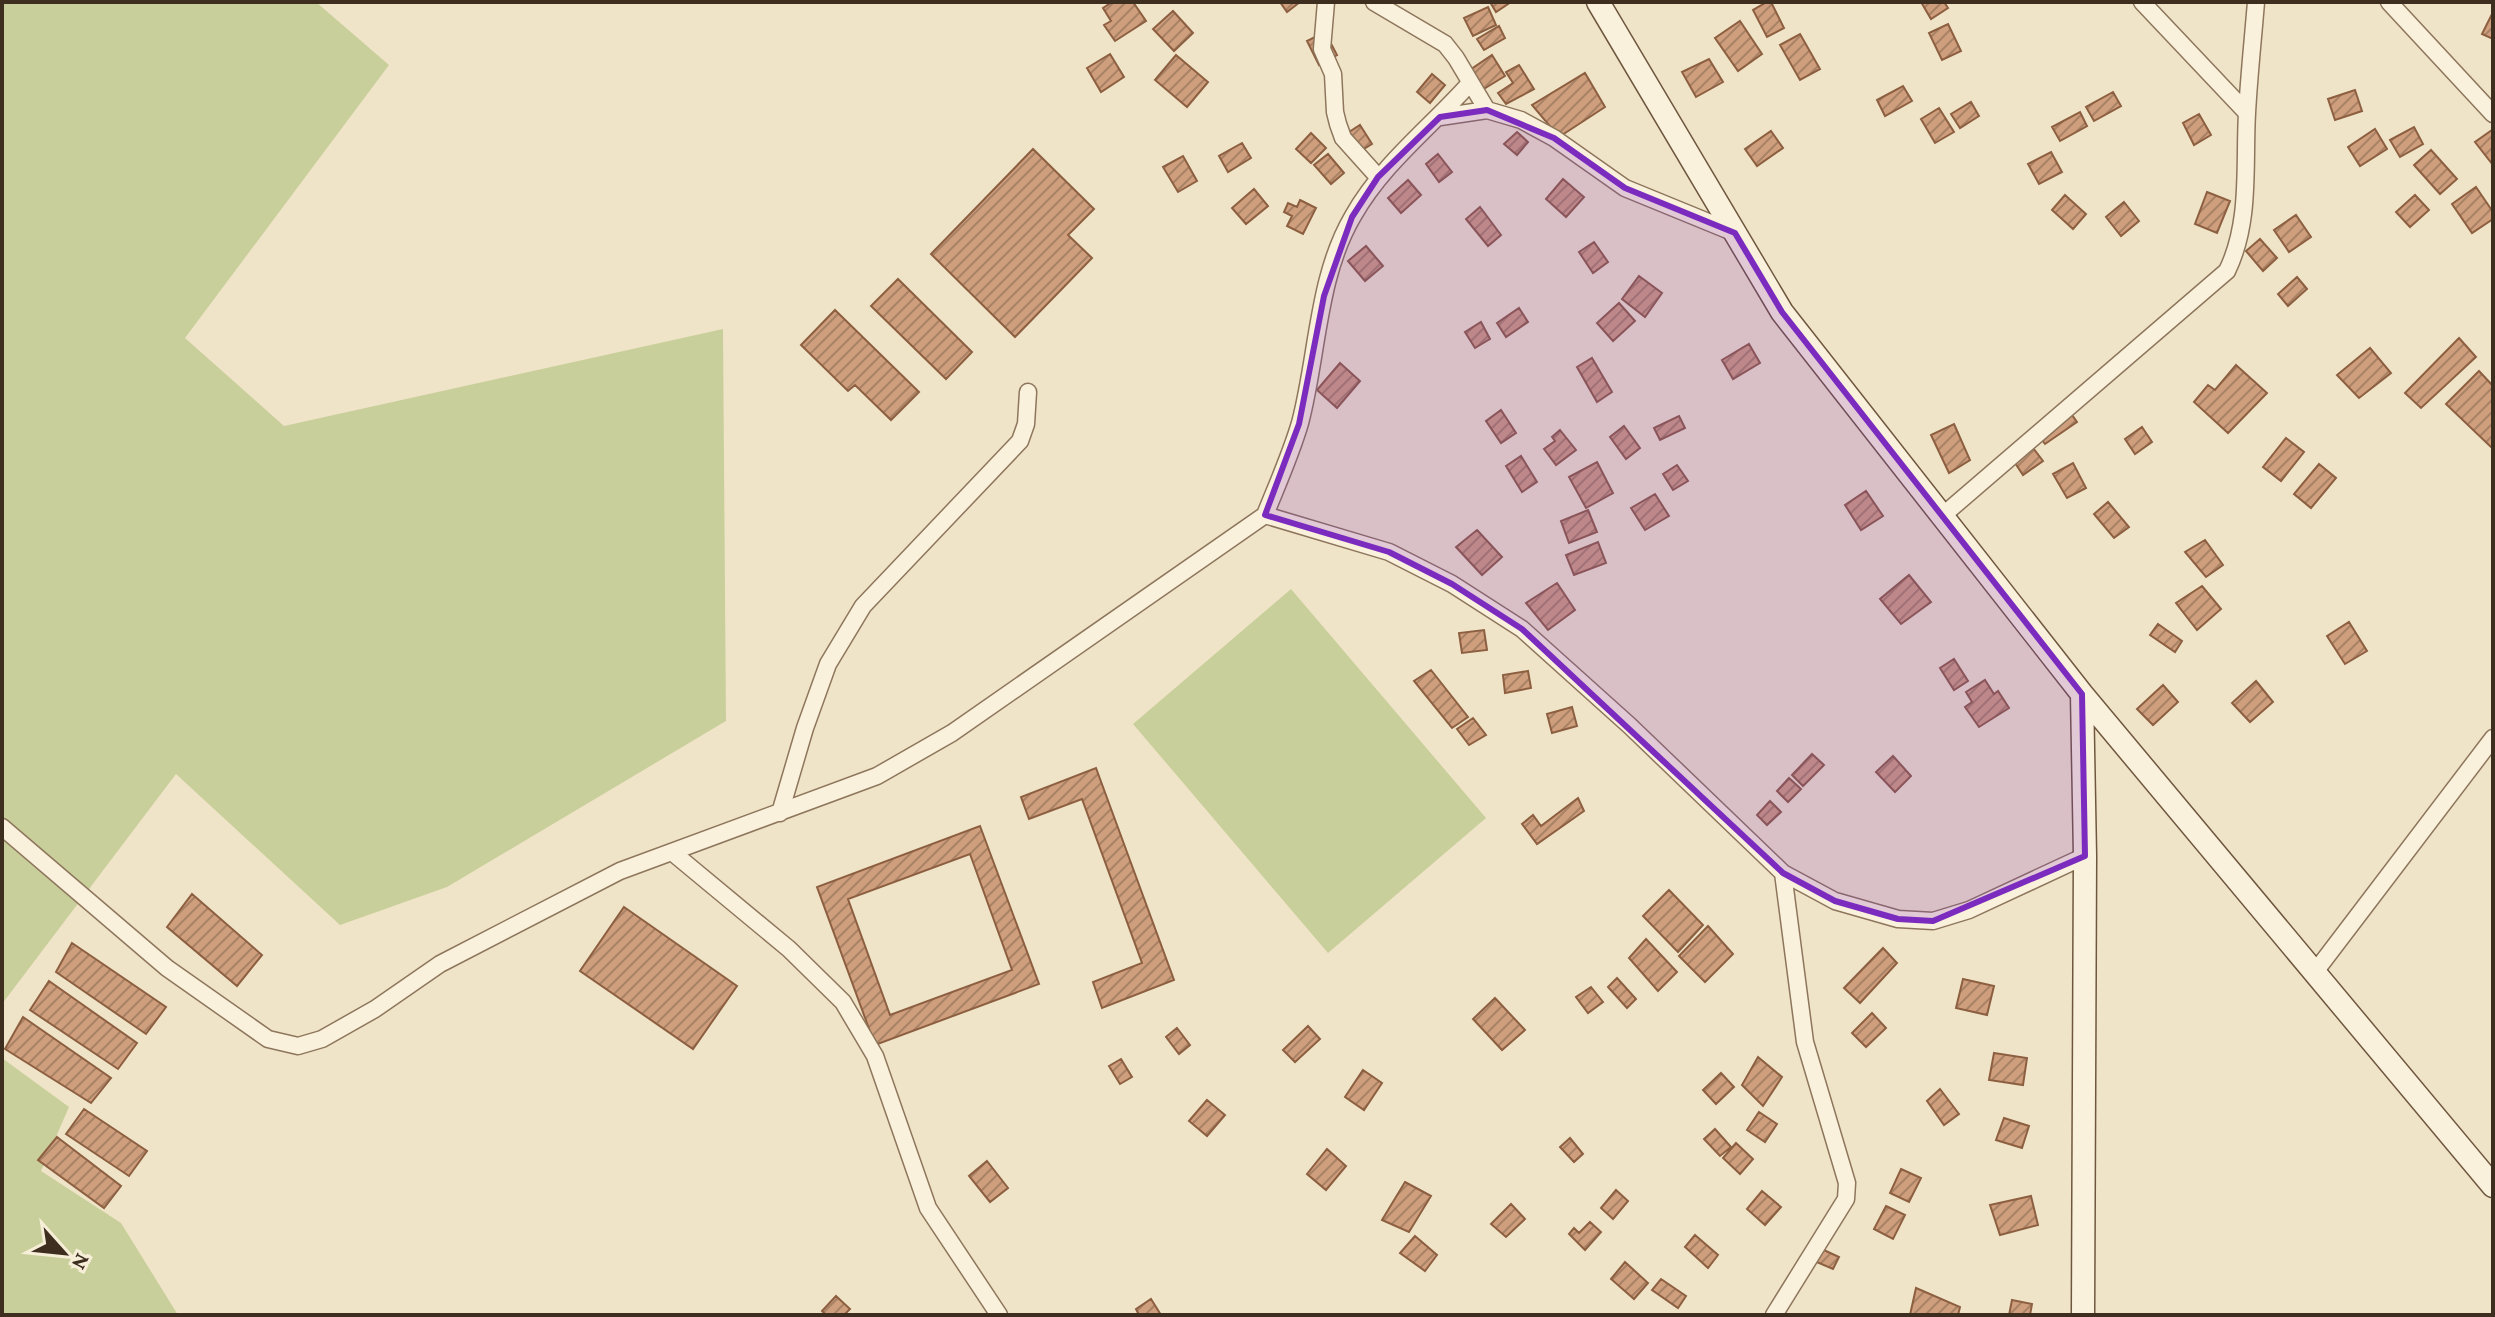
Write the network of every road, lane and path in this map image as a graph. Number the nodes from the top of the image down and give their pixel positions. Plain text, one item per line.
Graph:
1 (1326, 2) edge
2 (1374, 2) edge
3 (1598, 2) edge
4 (2142, 2) edge
5 (2256, 2) edge
6 (2389, 2) edge
7 (1470, 83) junction
8 (1487, 110) junction
9 (2247, 113) junction
10 (2493, 114) edge
11 (1440, 117) junction
12 (1378, 177) junction
13 (1735, 233) junction
14 (1028, 392) dead end
15 (1265, 515) junction
16 (1941, 517) junction
17 (2082, 694) junction
18 (2493, 738) edge
19 (780, 813) junction
20 (2, 827) edge
21 (672, 852) junction
22 (2085, 856) junction
23 (1783, 873) junction
24 (2315, 972) junction
25 (2493, 1186) edge
26 (999, 1315) edge
27 (1774, 1315) edge
28 (2083, 1315) edge

1 - 12 street
2 - 7 street
3 - 13 street
4 - 9 street
5 - 9 street
6 - 10 street
7 - 8 street
7 - 11 street
8 - 11 street
8 - 13 street
9 - 16 street
11 - 12 street
12 - 15 street
13 - 16 street
14 - 19 street
15 - 19 street
15 - 23 street
16 - 17 street
17 - 22 street
17 - 24 street
18 - 24 street
19 - 21 street
20 - 21 street
21 - 26 street
22 - 23 street
22 - 28 street
23 - 27 street
24 - 25 street

